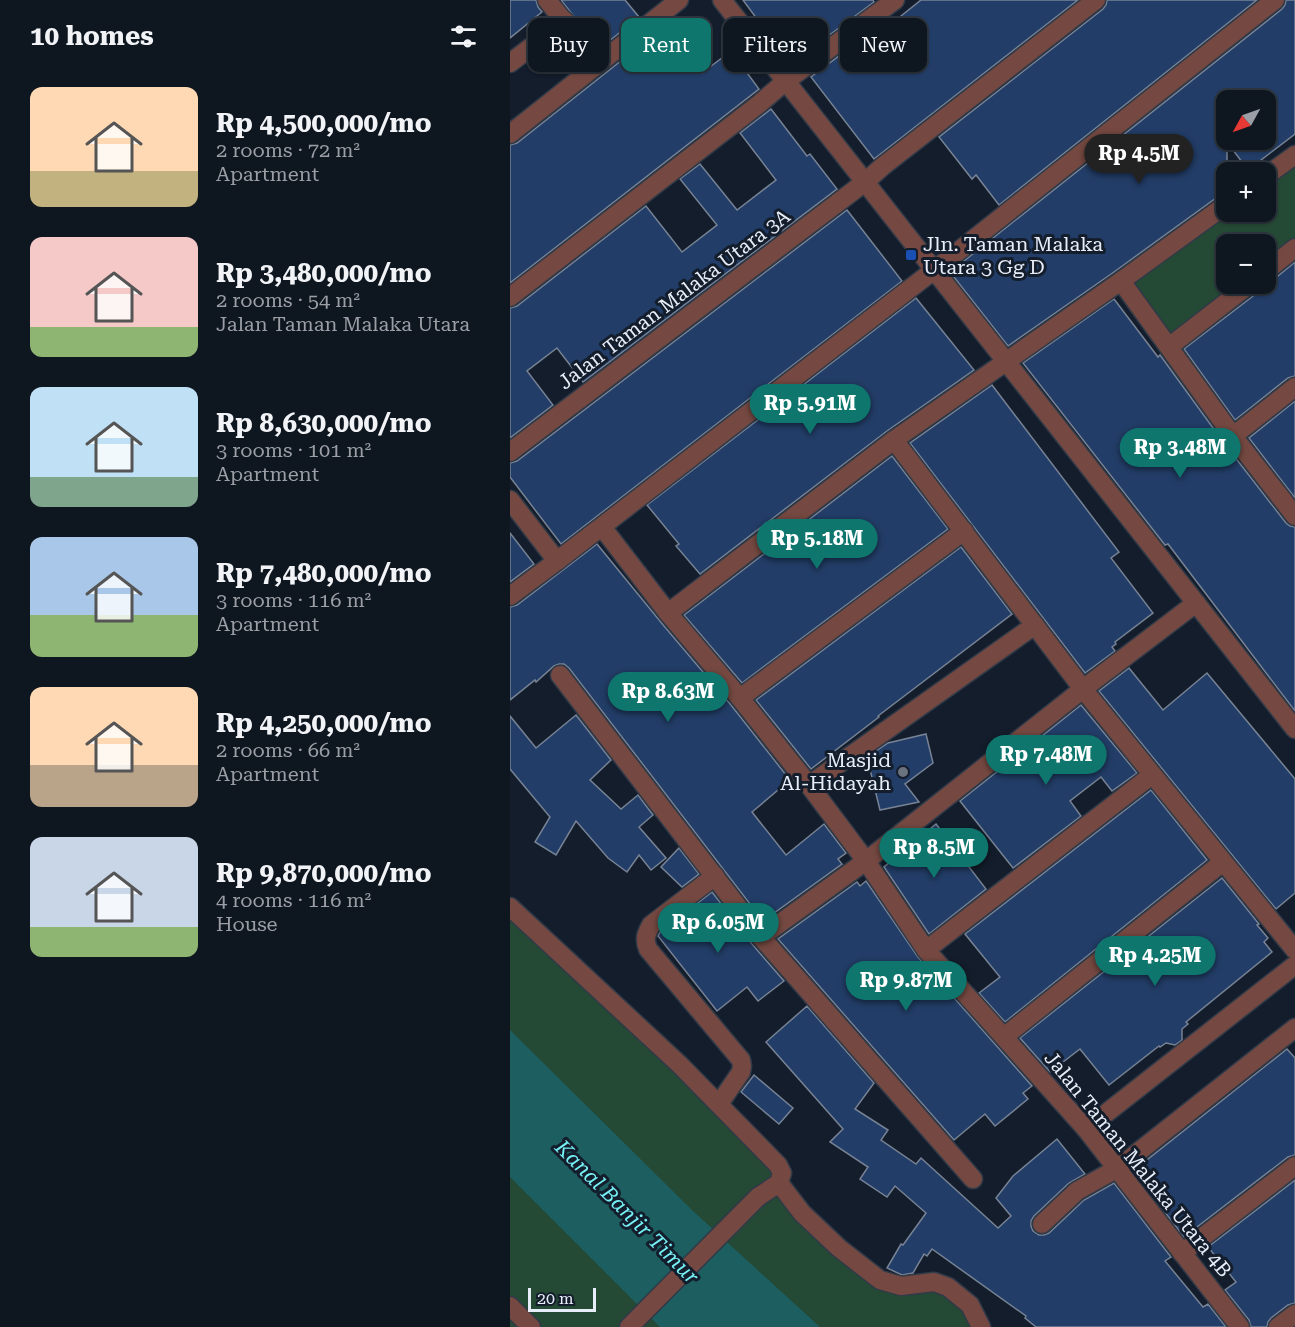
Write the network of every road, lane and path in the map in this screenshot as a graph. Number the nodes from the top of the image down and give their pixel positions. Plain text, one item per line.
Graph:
1 (547, 0) edge
2 (679, 0) edge
3 (722, 0) edge
4 (1096, 0) edge
5 (1275, 0) edge
6 (889, 2) edge
7 (562, 18) edge
8 (528, 49) edge
9 (609, 55) edge
10 (510, 63) edge
11 (588, 72) edge
12 (786, 81) junction
13 (510, 134) edge
14 (1295, 155) edge
15 (1276, 169) edge
16 (865, 182) junction
17 (1216, 212) edge
18 (1295, 248) edge
19 (1276, 263) edge
20 (934, 270) junction
21 (1121, 281) junction
22 (1237, 294) edge
23 (510, 297) edge
24 (1170, 346) junction
25 (1006, 362) junction
26 (1295, 387) edge
27 (1233, 436) junction
28 (894, 440) junction
29 (510, 452) edge
30 (510, 500) edge
31 (1295, 516) edge
32 (602, 527) junction
33 (964, 531) junction
34 (556, 561) junction
35 (510, 596) edge
36 (1196, 603) junction
37 (668, 613) junction
38 (1035, 625) junction
39 (560, 675) dead end
40 (1083, 689) junction
41 (740, 698) junction
42 (1295, 729) edge
43 (1152, 775) junction
44 (809, 785) junction
45 (866, 861) junction
46 (1223, 862) junction
47 (714, 876) junction
48 (510, 907) edge
49 (761, 937) junction
50 (926, 950) junction
51 (1295, 950) edge
52 (1295, 965) edge
53 (1295, 1028) edge
54 (1005, 1036) junction
55 (719, 1104) junction
56 (1086, 1129) junction
57 (1295, 1167) edge
58 (1118, 1168) junction
59 (973, 1179) dead end
60 (779, 1183) junction
61 (1042, 1224) dead end
62 (1182, 1253) junction
63 (510, 1306) edge
64 (1295, 1314) edge
65 (531, 1327) edge
66 (629, 1327) edge
67 (981, 1327) edge
68 (1240, 1327) edge
69 (1278, 1327) edge

1 - 7 street
2 - 9 street
3 - 12 street
4 - 16 street, Jalan Taman Malaka Utara 3A
5 - 20 street
6 - 12 street
8 - 10 street
11 - 13 street
12 - 16 street
12 - 23 street
14 - 15 street
16 - 20 street
16 - 29 street, Jalan Taman Malaka Utara 3A
17 - 21 street
18 - 19 street
20 - 25 street
20 - 32 street
21 - 24 street
21 - 25 street
22 - 24 street
24 - 27 street
25 - 28 street
25 - 36 street
26 - 27 street
27 - 31 street
28 - 33 street
28 - 37 street
30 - 34 street
32 - 34 street
32 - 37 street, Jalan Taman Malaka Utara 4B
33 - 38 street
33 - 41 street
34 - 35 street
36 - 40 street
36 - 42 street
37 - 41 street, Jalan Taman Malaka Utara 4B
38 - 40 street
38 - 44 street
39 - 47 street
40 - 43 street
40 - 45 street
41 - 44 street, Jalan Taman Malaka Utara 4B
43 - 46 street
43 - 50 street
44 - 45 street, Jalan Taman Malaka Utara 4B
45 - 49 street
45 - 50 street, Jalan Taman Malaka Utara 4B
46 - 51 street
46 - 54 street
47 - 49 street
47 - 55 street
48 - 55 street
49 - 59 street
50 - 54 street, Jalan Taman Malaka Utara 4B
52 - 56 street
53 - 58 street
54 - 56 street, Jalan Taman Malaka Utara 4B
55 - 60 street
56 - 58 street, Jalan Taman Malaka Utara 4B
57 - 62 street
58 - 61 street
58 - 62 street, Jalan Taman Malaka Utara 4B
60 - 66 street
60 - 67 street
62 - 68 street, Jalan Taman Malaka Utara 4B
63 - 65 street
64 - 69 street

